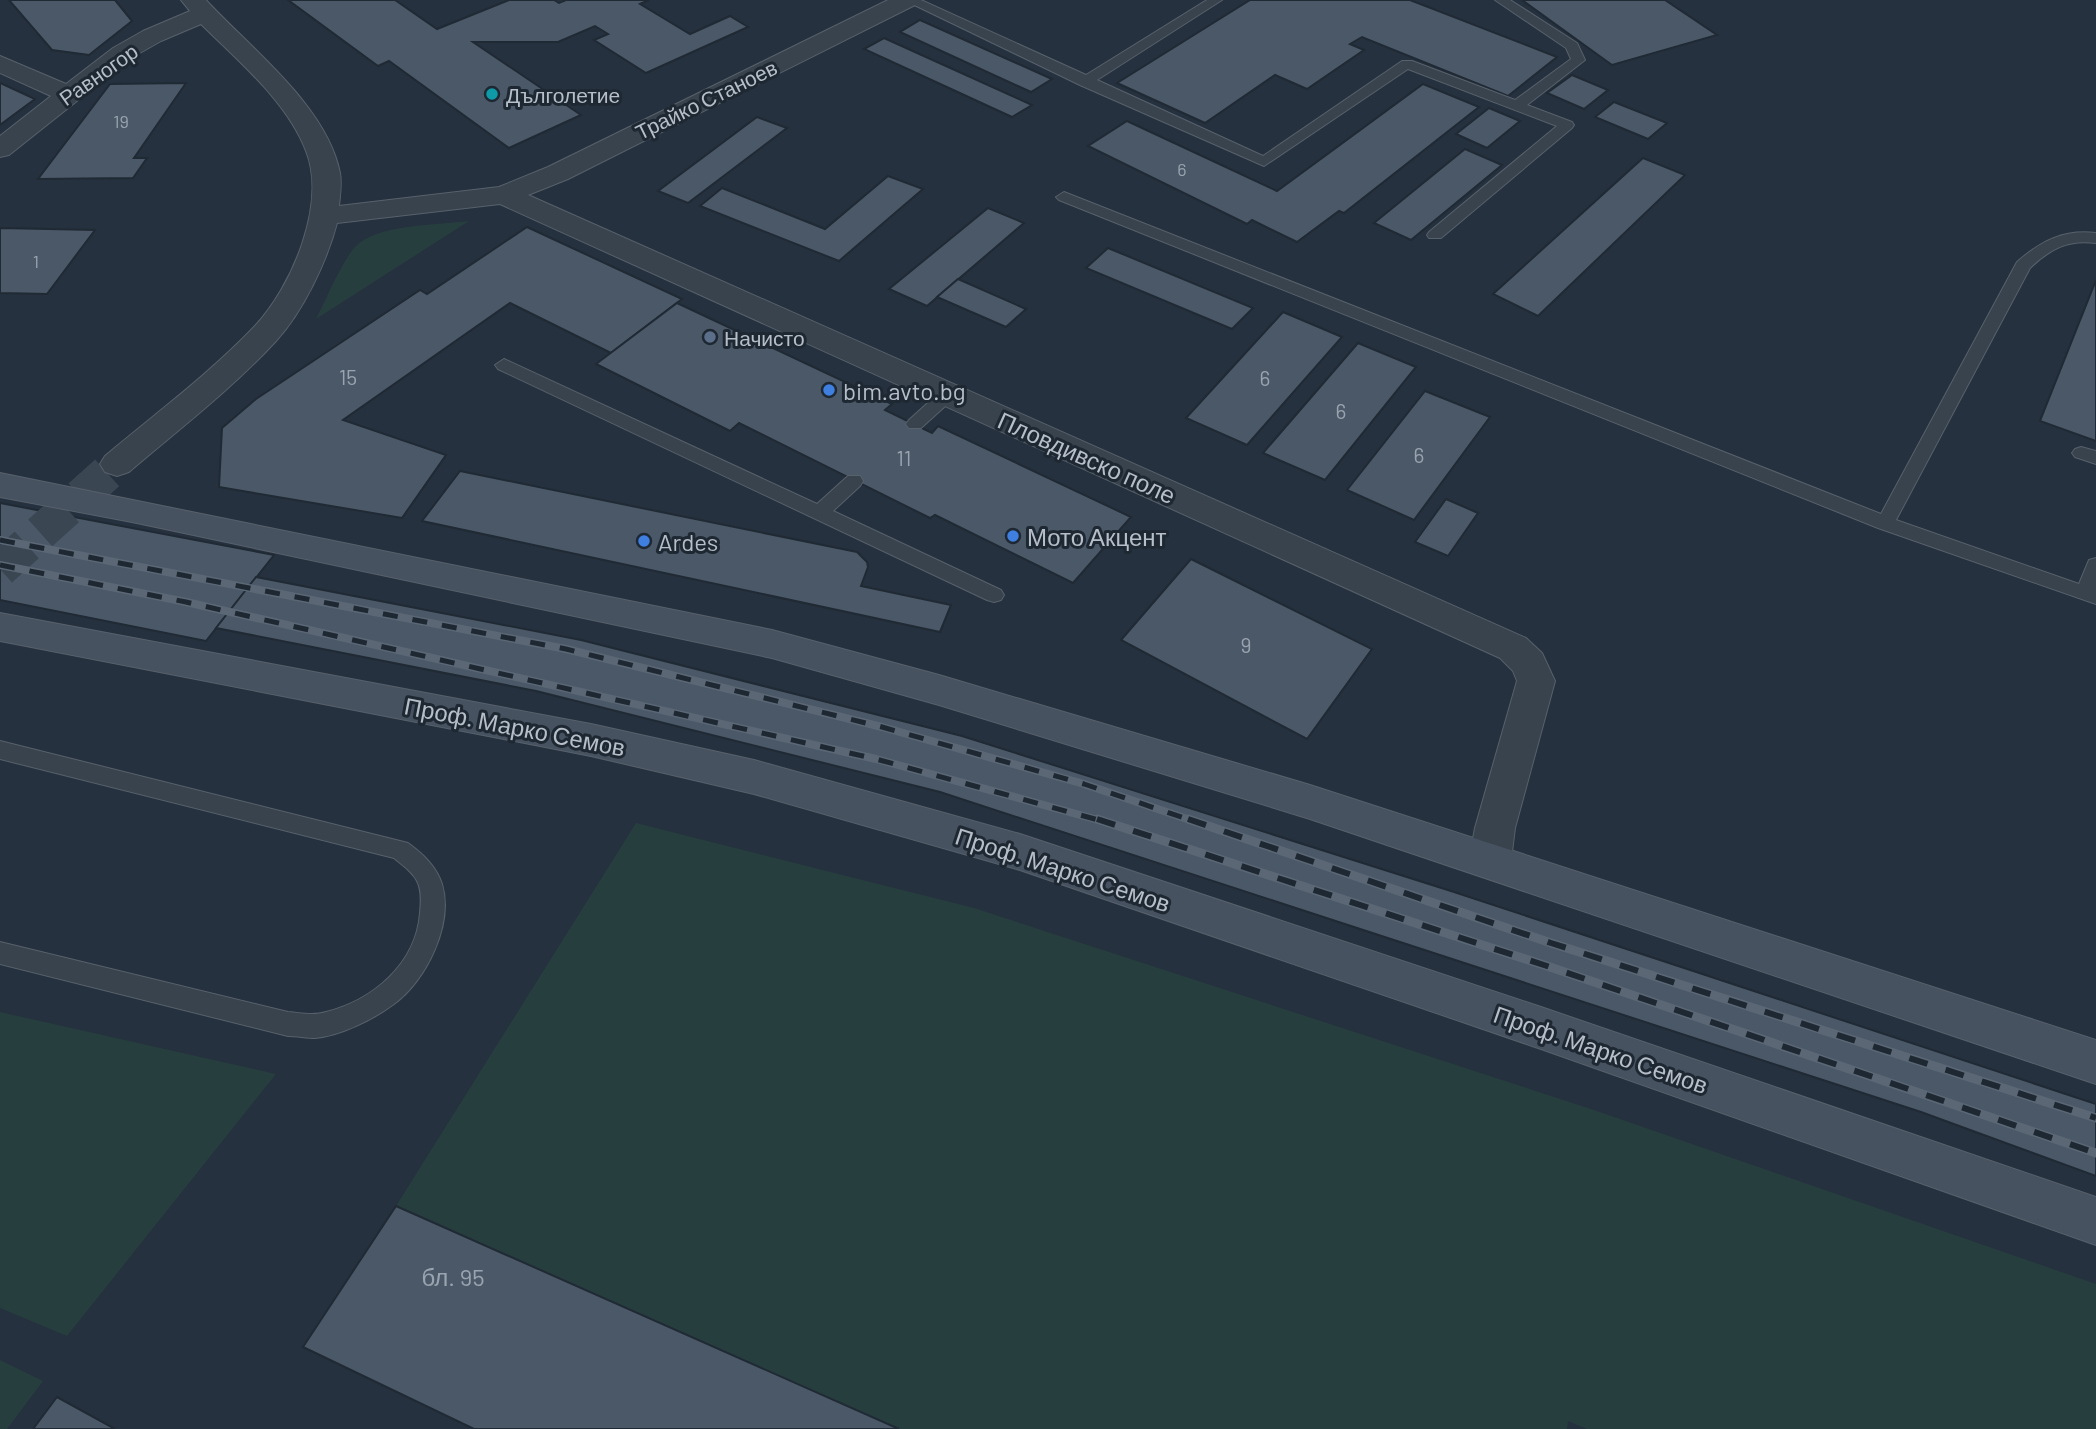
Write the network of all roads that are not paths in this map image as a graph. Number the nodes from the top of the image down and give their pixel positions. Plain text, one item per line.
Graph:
1 (909, 0) edge
2 (1216, 0) edge
3 (1501, 0) edge
4 (198, 7) edge
5 (0, 64) edge
6 (1085, 82) junction
7 (67, 94) junction
8 (1517, 105) junction
9 (0, 149) edge
10 (504, 195) junction
11 (1064, 197) dead end
12 (325, 216) junction
13 (1435, 235) dead end
14 (2096, 238) edge
15 (504, 365) dead end
16 (947, 395) junction
17 (915, 424) dead end
18 (117, 464) tunnel mouth
19 (854, 481) dead end
20 (0, 485) edge
21 (819, 513) junction
22 (1885, 523) junction
23 (2096, 565) edge
24 (2091, 594) edge
25 (994, 595) dead end
26 (0, 627) edge
27 (0, 750) edge
28 (1490, 860) junction
29 (0, 953) edge
30 (2096, 1062) edge
31 (2096, 1221) edge

1 - 6 lane
1 - 10 street, Трайко Станоев
2 - 6 lane
3 - 8 lane
4 - 7 street, Равногор
4 - 12 street
5 - 7 street
6 - 8 lane
7 - 9 street, Равногор
8 - 13 lane
10 - 12 street
10 - 16 street, Пловдивско поле
11 - 22 lane
12 - 18 street
14 - 22 lane
15 - 21 lane
16 - 17 lane
16 - 28 street, Пловдивско поле
19 - 21 lane
20 - 28 main road
21 - 25 lane
22 - 24 lane
23 - 24 lane
26 - 31 main road, Проф. Марко Семов
27 - 29 lane
28 - 30 main road

